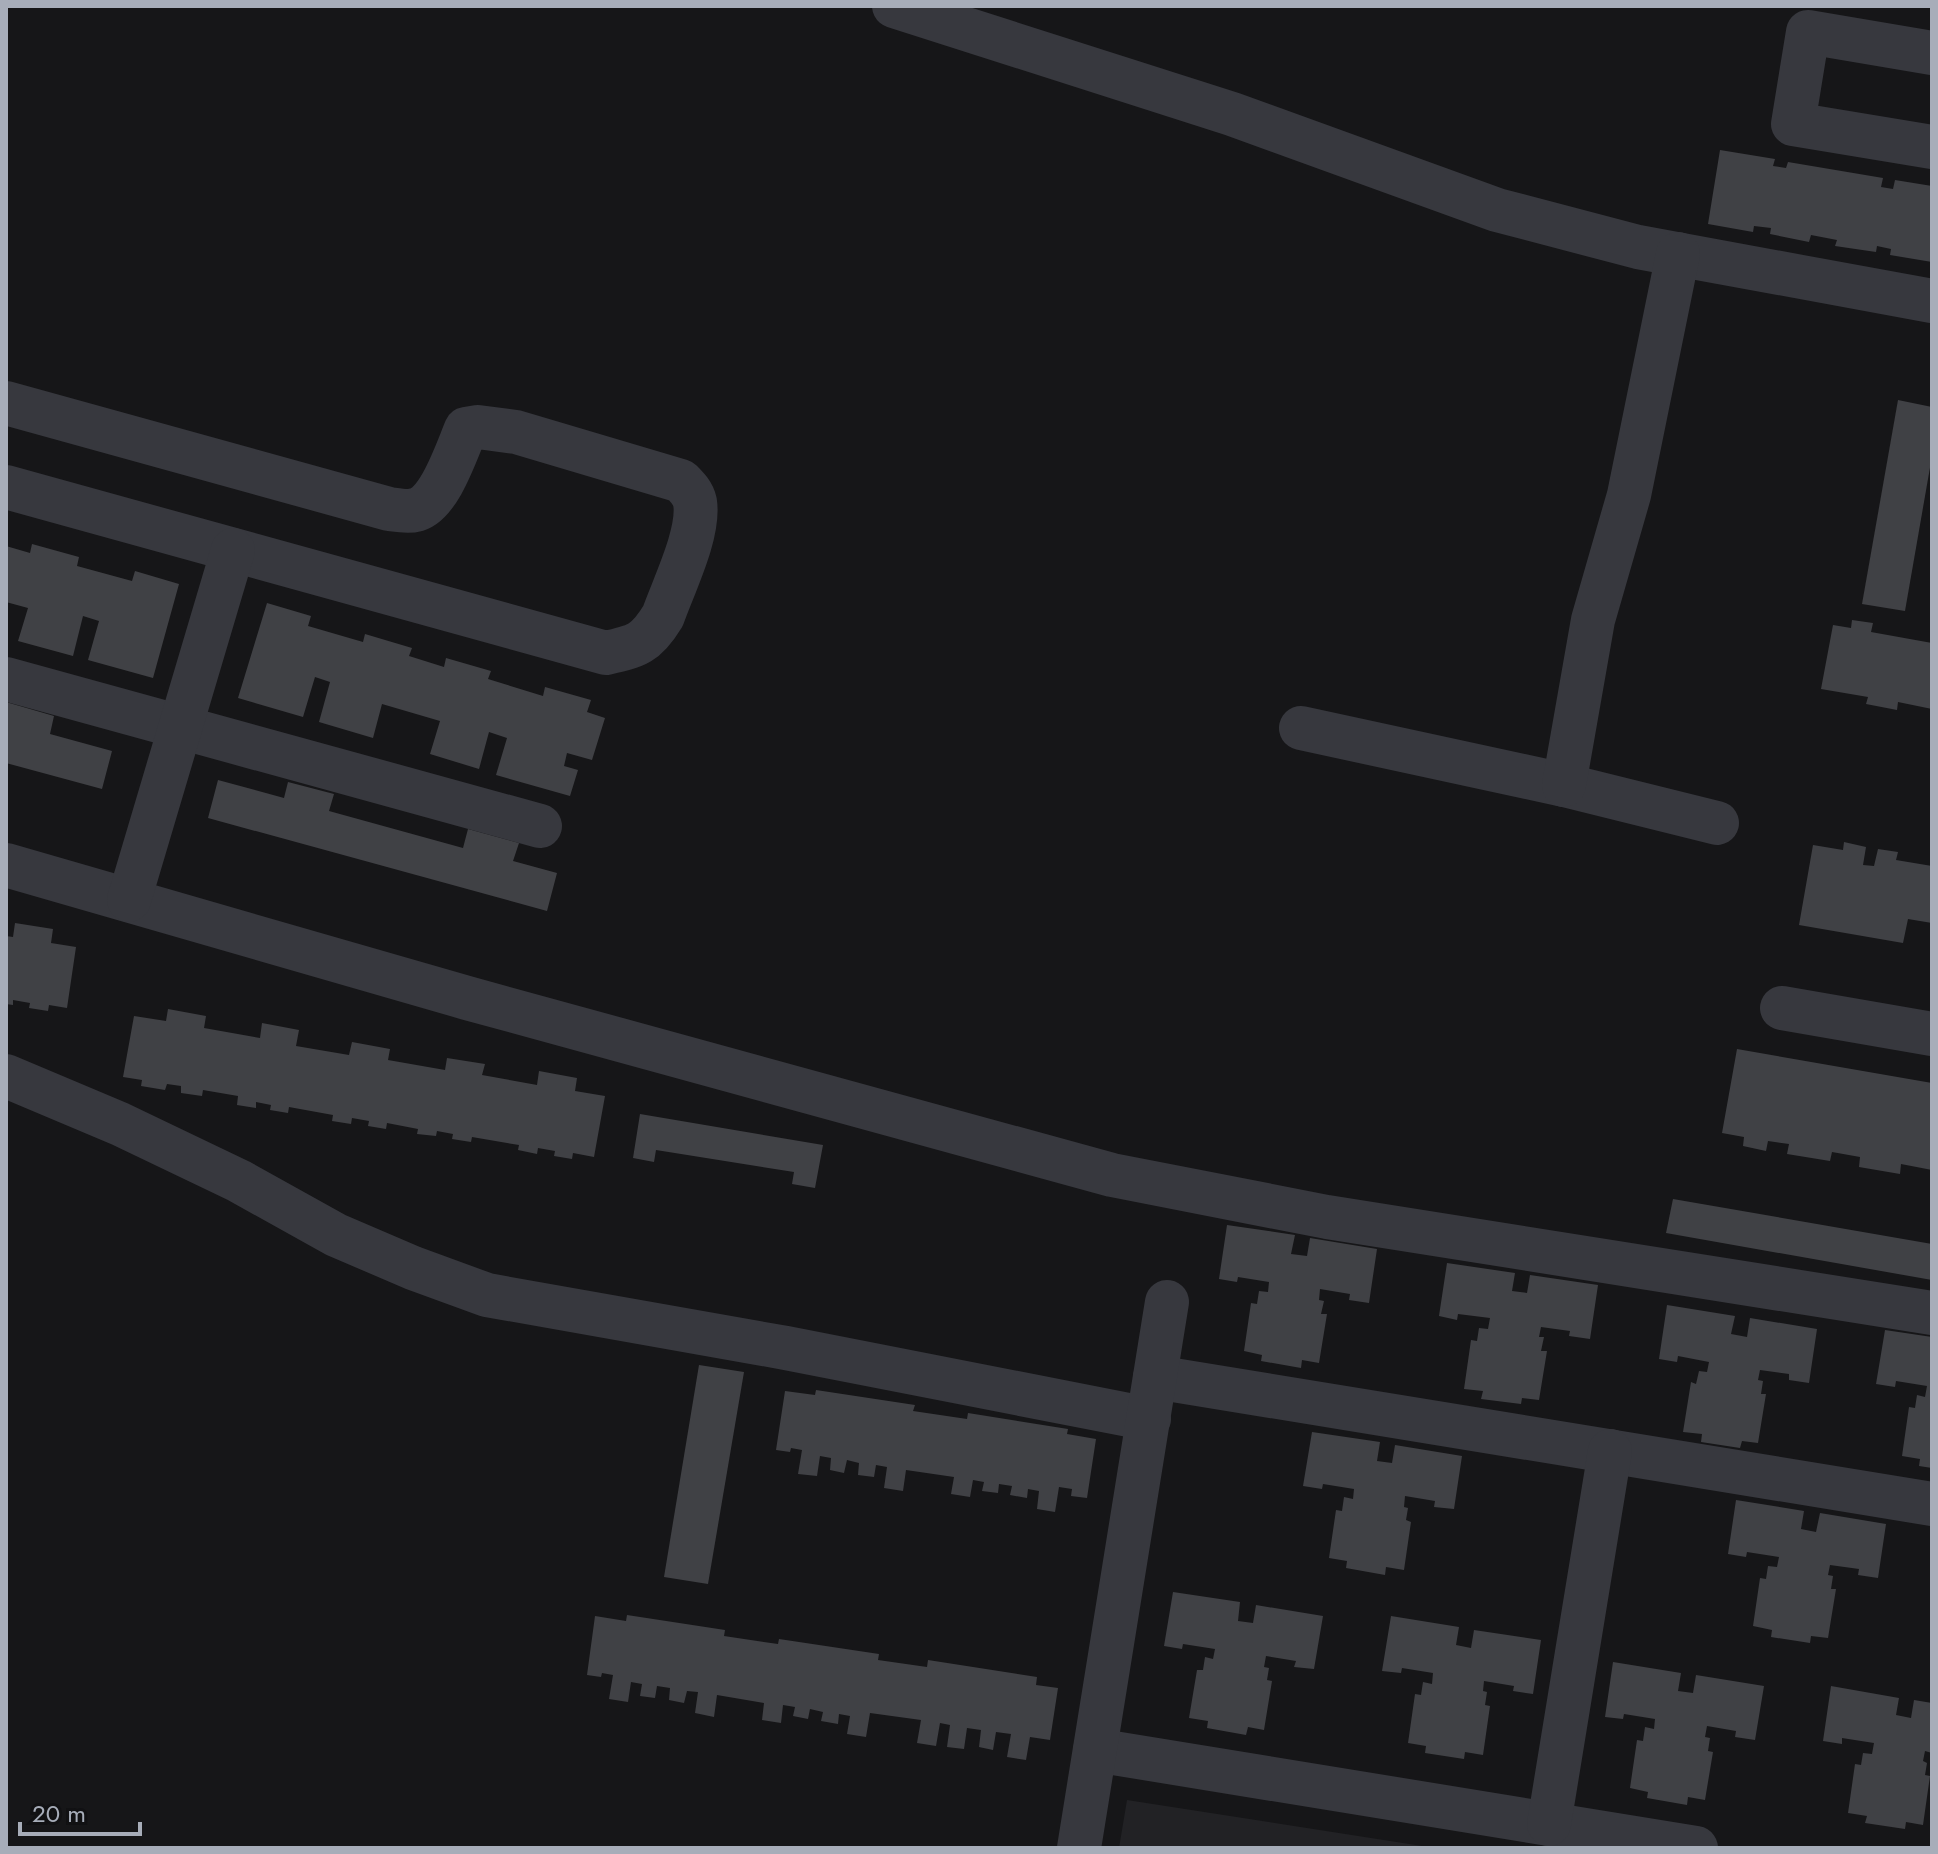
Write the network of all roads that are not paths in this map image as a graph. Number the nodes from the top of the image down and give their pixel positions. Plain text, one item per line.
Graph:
1 (894, 6) edge
2 (1932, 53) edge
3 (1932, 147) edge
4 (1678, 254) junction
5 (1932, 301) edge
6 (6, 403) edge
7 (6, 487) edge
8 (233, 550) junction
9 (6, 679) edge
10 (181, 727) junction
11 (1301, 728) dead end
12 (1564, 785) junction
13 (1717, 823) dead end
14 (540, 826) dead end
15 (6, 865) edge
16 (129, 900) junction
17 (1782, 1008) dead end
18 (1932, 1034) edge
19 (6, 1076) edge
20 (1167, 1302) dead end
21 (1932, 1313) edge
22 (1152, 1398) junction
23 (1610, 1451) junction
24 (1932, 1504) edge
25 (1095, 1750) junction
26 (1549, 1824) junction
27 (1079, 1848) edge
28 (1696, 1848) edge

1 - 4 street
2 - 3 street
4 - 5 street
4 - 12 street
6 - 8 street
7 - 8 street
8 - 10 street
9 - 10 street
10 - 14 street
10 - 16 street
11 - 12 street
12 - 13 street
15 - 16 street
16 - 21 street
17 - 18 street
19 - 22 street
20 - 22 street
22 - 23 street
22 - 25 street
23 - 24 street
23 - 26 street
25 - 26 street
25 - 27 street
26 - 28 street

